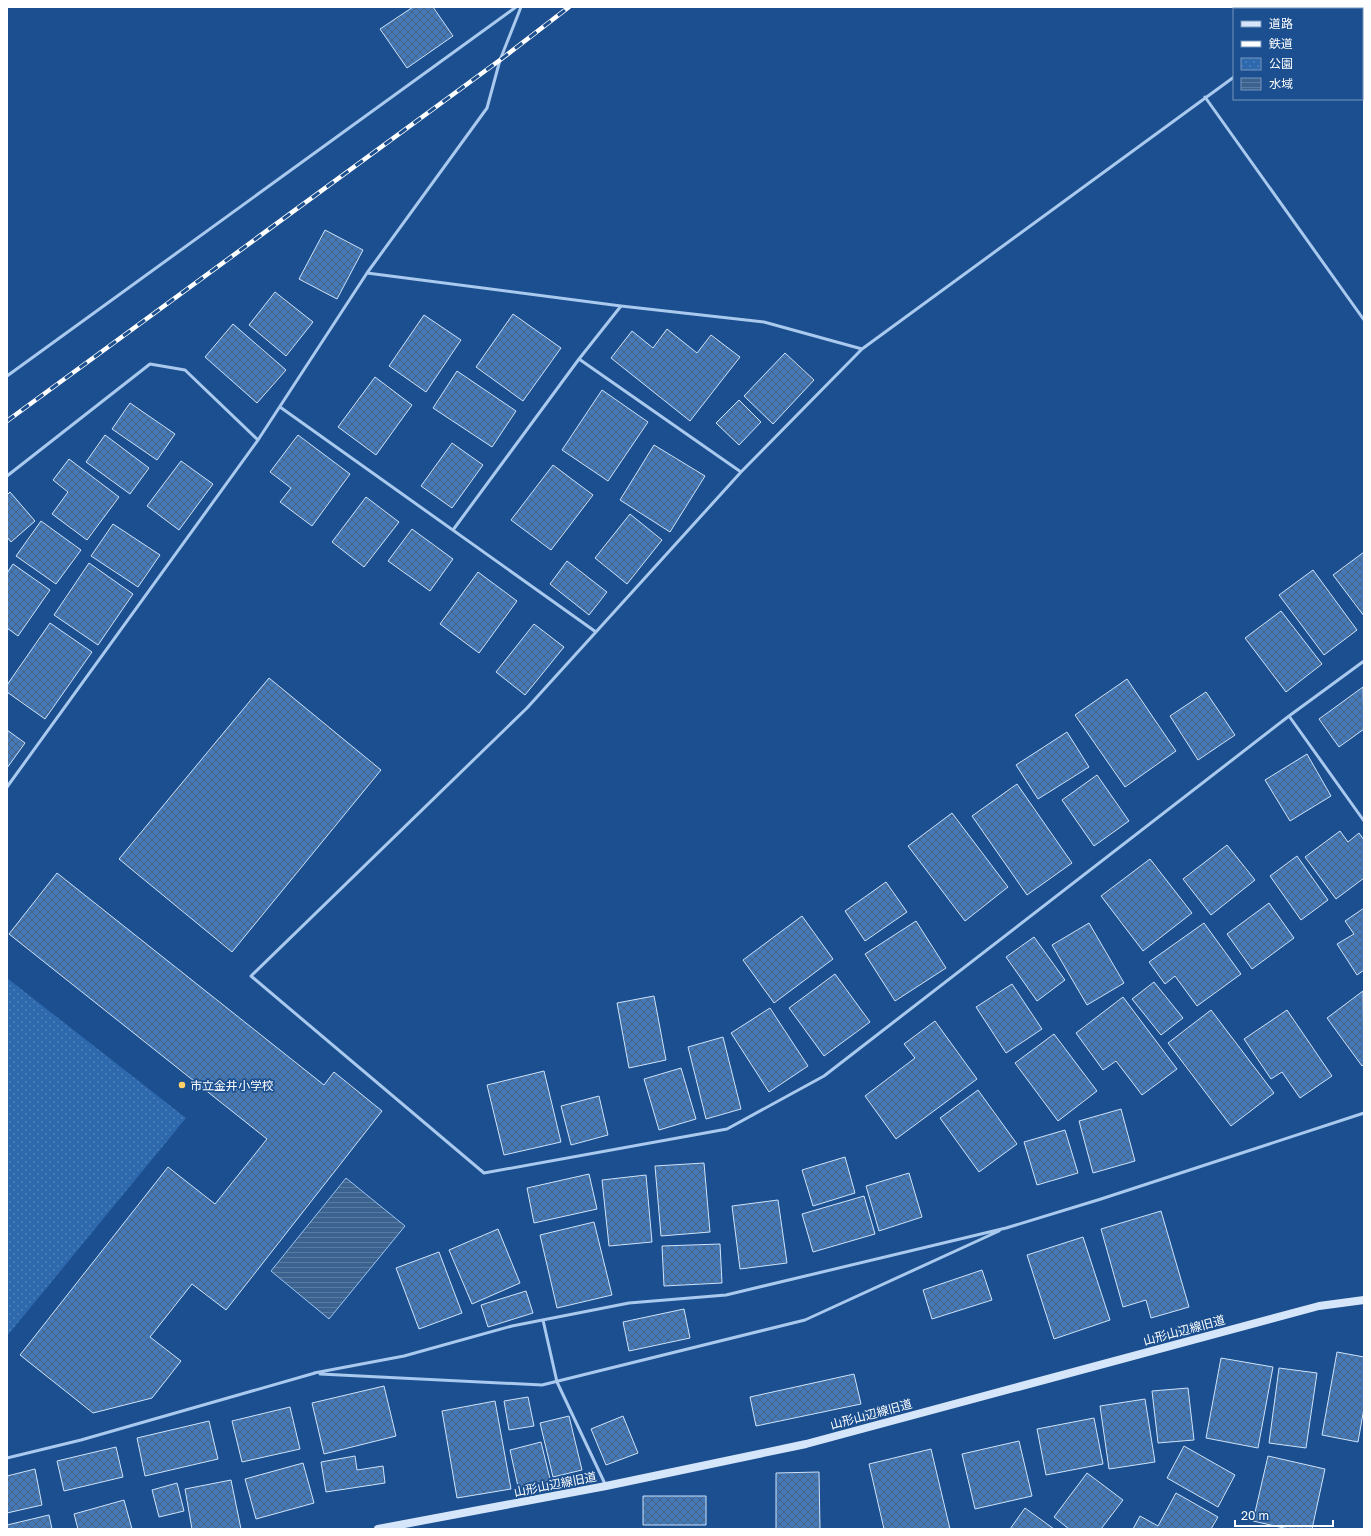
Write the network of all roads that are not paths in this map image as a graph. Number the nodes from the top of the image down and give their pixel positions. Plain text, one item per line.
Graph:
1 (516, 7) edge
2 (521, 7) edge
3 (1233, 78) edge
4 (1205, 98) junction
5 (368, 273) junction
6 (621, 306) junction
7 (1364, 320) edge
8 (862, 349) junction
9 (578, 359) junction
10 (7, 376) edge
11 (280, 407) junction
12 (258, 440) junction
13 (741, 472) junction
14 (7, 476) edge
15 (453, 530) junction
16 (596, 632) junction
17 (1364, 661) edge
18 (1289, 716) junction
19 (7, 787) edge
20 (1364, 821) edge
21 (1364, 1113) edge
22 (1006, 1228) junction
23 (1364, 1300) edge
24 (543, 1320) junction
25 (314, 1373) junction
26 (557, 1382) junction
27 (7, 1458) edge
28 (606, 1486) junction
29 (378, 1529) edge

1 - 10 lane
2 - 5 lane
3 - 4 lane
4 - 7 lane
4 - 8 lane
5 - 6 lane
5 - 11 lane
6 - 8 lane
6 - 9 lane
8 - 13 lane
9 - 13 lane
9 - 15 lane
11 - 12 lane
11 - 15 lane
12 - 14 lane
12 - 19 lane
13 - 16 lane
15 - 16 lane
16 - 18 lane
17 - 18 lane
18 - 20 lane
21 - 22 lane
22 - 24 lane
22 - 26 lane
23 - 28 street, 山形山辺線旧道
24 - 25 lane
24 - 26 lane
25 - 26 lane
25 - 27 lane
26 - 28 lane
28 - 29 street, 山形山辺線旧道

